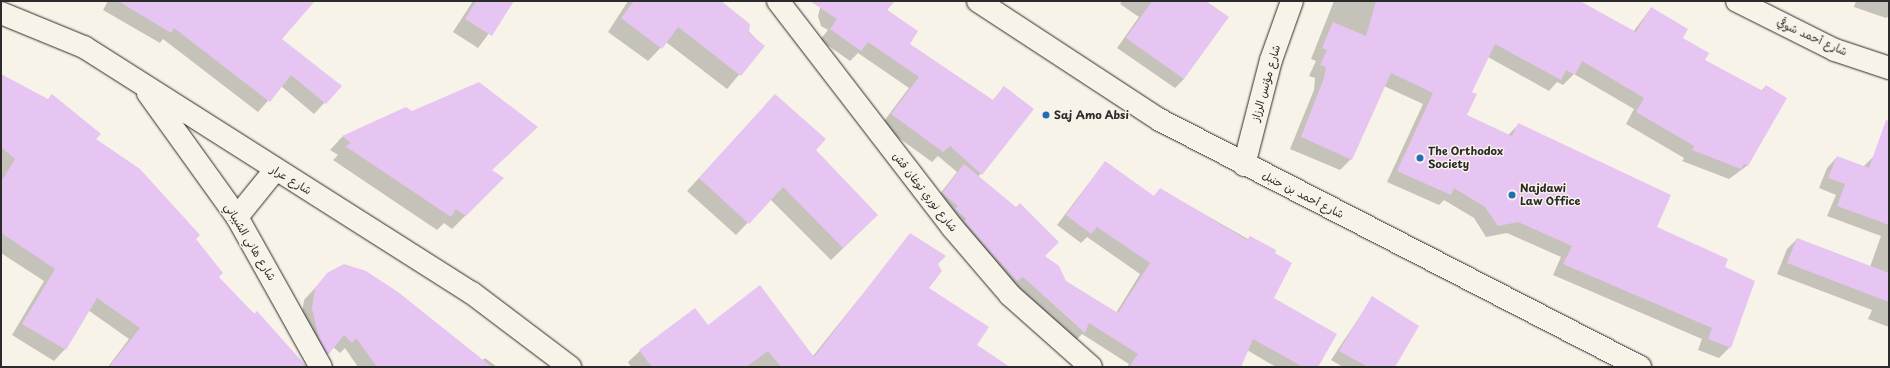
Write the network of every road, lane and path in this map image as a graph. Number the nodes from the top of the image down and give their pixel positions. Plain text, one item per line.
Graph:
1 (778, 1) edge
2 (978, 1) edge
3 (1292, 1) edge
4 (1737, 1) edge
5 (1, 13) edge
6 (1889, 68) edge
7 (142, 84) junction
8 (1244, 165) junction
9 (275, 170) junction
10 (237, 217) junction
11 (321, 367) edge
12 (570, 367) edge
13 (1091, 367) edge
14 (1640, 367) edge

1 - 13 street, شارع نوري توغان قش
2 - 8 street, شارع أحمد بن حنبل
3 - 8 street, شارع مؤنس الرزاز
4 - 6 street, شارع أحمد شوقي
5 - 7 street, شارع عرار
7 - 9 street, شارع عرار
7 - 10 street, شارع هاني الشيباني
8 - 14 street, شارع أحمد بن حنبل
9 - 10 street
9 - 12 street, شارع عرار
10 - 11 street, شارع هاني الشيباني

